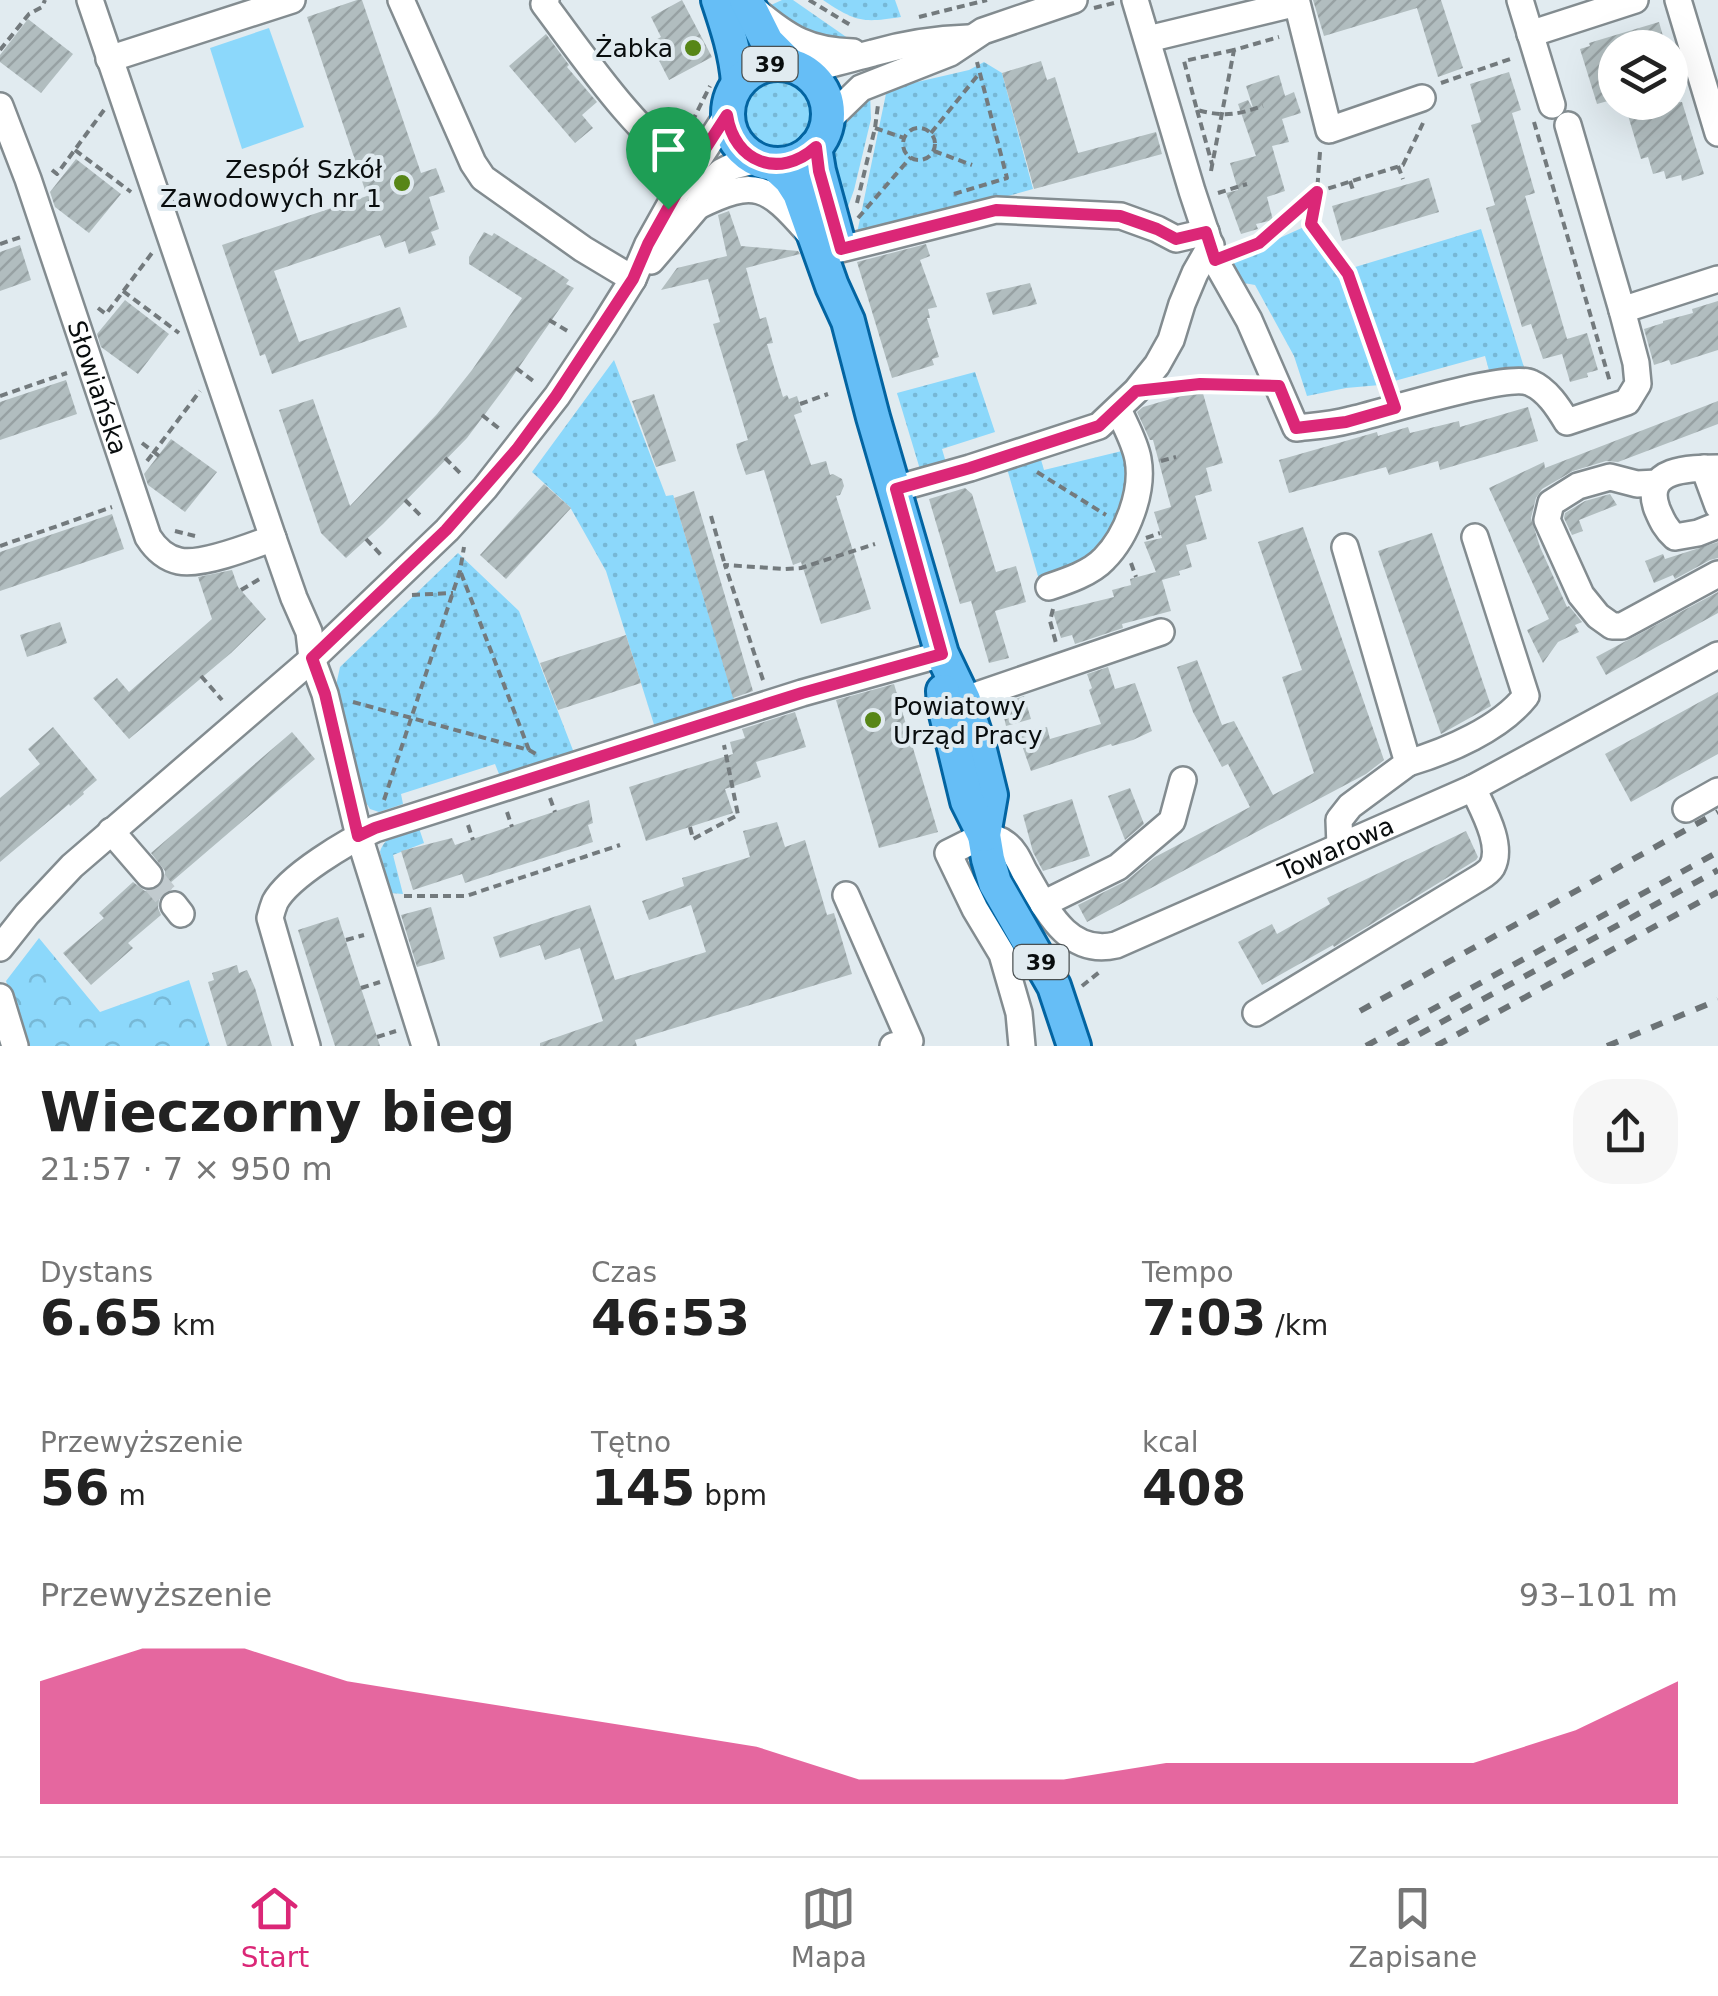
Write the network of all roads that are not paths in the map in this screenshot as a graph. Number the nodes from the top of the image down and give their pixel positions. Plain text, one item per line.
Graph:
1 (90, 0) edge
2 (292, 0) edge
3 (401, 0) edge
4 (546, 0) edge
5 (1074, 0) edge
6 (1136, 0) edge
7 (1520, 0) edge
8 (1634, 0) edge
9 (1678, 0) edge
10 (737, 1) edge
11 (1241, 9) edge
12 (1530, 34) junction
13 (973, 38) junction
14 (1148, 39) junction
15 (866, 42) junction
16 (109, 59) junction
17 (796, 67) junction
18 (727, 77) junction
19 (1428, 104) road end
20 (0, 106) edge
21 (1542, 110) road end
22 (727, 115) junction
23 (1568, 125) dead end
24 (822, 133) junction
25 (1718, 134) edge
26 (766, 162) junction
27 (682, 164) junction
28 (698, 206) junction
29 (836, 239) junction
30 (1211, 246) junction
31 (633, 279) junction
32 (1718, 279) edge
33 (1622, 310) junction
34 (1127, 400) junction
35 (1711, 468) edge
36 (1657, 483) junction
37 (896, 489) junction
38 (1718, 506) edge
39 (1718, 525) edge
40 (1475, 536) dead end
41 (273, 538) junction
42 (1345, 548) dead end
43 (1718, 574) edge
44 (1053, 586) road end
45 (1160, 632) dead end
46 (942, 654) junction
47 (1718, 655) edge
48 (312, 658) junction
49 (954, 703) junction
50 (1408, 763) junction
51 (1183, 780) dead end
52 (1473, 788) junction
53 (1718, 790) edge
54 (1686, 809) dead end
55 (111, 832) junction
56 (367, 832) junction
57 (984, 834) junction
58 (1340, 846) junction
59 (149, 875) tunnel mouth
60 (846, 896) dead end
61 (1043, 904) junction
62 (0, 948) edge
63 (0, 997) edge
64 (1256, 1013) dead end
65 (416, 1037) edge
66 (906, 1044) edge
67 (15, 1046) edge
68 (307, 1046) edge
69 (1022, 1046) edge
70 (1074, 1046) edge

1 - 16 street
2 - 16 street
3 - 31 street
4 - 27 street
5 - 13 street
6 - 14 street
7 - 12 street
8 - 12 street
9 - 25 street
10 - 15 street
10 - 17 main road, 39
10 - 18 main road, 39
11 - 14 street
11 - 19 street
12 - 21 street
13 - 15 street
13 - 24 street
14 - 30 street
15 - 17 street
16 - 41 street
17 - 18 main road, 39
17 - 24 main road, 39
18 - 22 main road, 39
20 - 41 street, Słowiańska
22 - 26 main road, 39
22 - 27 street
23 - 33 street
24 - 26 main road
24 - 29 main road, 39
26 - 28 street
26 - 29 main road, 39
27 - 31 street
28 - 29 street
28 - 31 street
29 - 30 street
29 - 37 main road, 39
30 - 33 street
30 - 34 street
31 - 48 street
32 - 33 street
34 - 37 street
34 - 44 street
35 - 36 street
35 - 38 street
36 - 39 street
36 - 43 street
37 - 46 main road, 39
40 - 50 street
41 - 48 street
42 - 50 street
45 - 49 street
46 - 49 main road, 39
46 - 56 street
47 - 52 street, Towarowa
48 - 55 street
48 - 56 street
49 - 57 main road, 39
50 - 58 street
51 - 61 street
52 - 58 street, Towarowa
52 - 64 street
53 - 54 street
55 - 59 street
55 - 62 street
56 - 65 street
56 - 68 street
57 - 61 street, Towarowa
57 - 69 street
57 - 70 main road, 39
58 - 61 street, Towarowa
60 - 66 street
63 - 67 street

